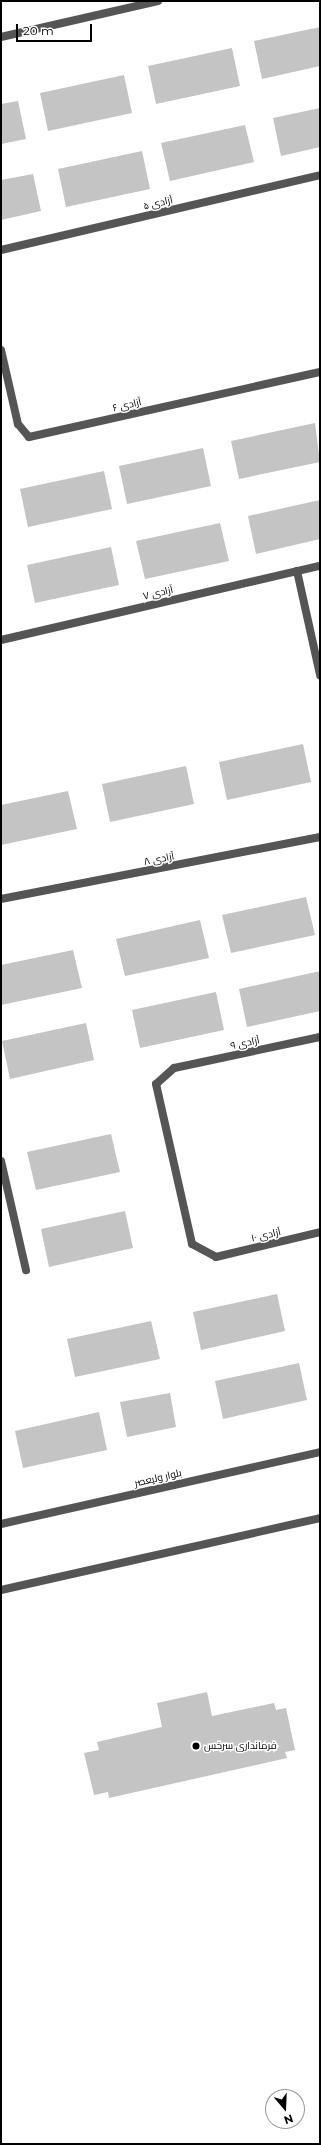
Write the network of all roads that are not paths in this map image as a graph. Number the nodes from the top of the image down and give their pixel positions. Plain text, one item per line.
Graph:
1 (158, 1) edge
2 (1, 37) edge
3 (320, 175) edge
4 (1, 250) edge
5 (1, 350) edge
6 (320, 372) edge
7 (320, 566) edge
8 (297, 571) junction
9 (1, 640) edge
10 (320, 675) edge
11 (320, 837) edge
12 (1, 900) edge
13 (320, 1037) edge
14 (1, 1161) edge
15 (320, 1232) edge
16 (216, 1257) joint
17 (26, 1270) dead end
18 (320, 1452) edge
19 (320, 1518) edge
20 (1, 1524) edge
21 (1, 1590) edge

1 - 2 street
3 - 4 street, آزادی ۵
5 - 6 street, آزادی ۶
7 - 8 street, آزادی ۷
8 - 9 street, آزادی ۷
8 - 10 street
11 - 12 street, آزادی ۸
13 - 16 street, آزادی ۹
14 - 17 street
15 - 16 street, آزادی ۱۰
18 - 20 street, بلوار ولیعصر
19 - 21 street

